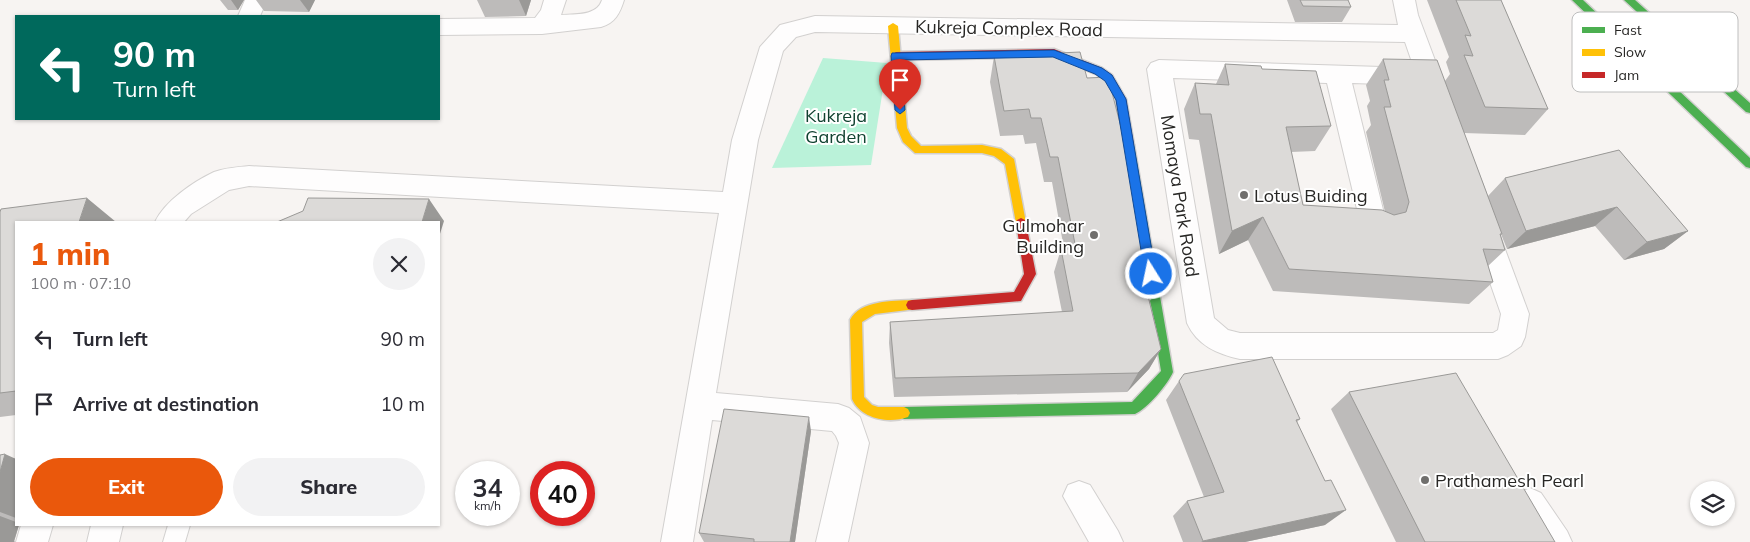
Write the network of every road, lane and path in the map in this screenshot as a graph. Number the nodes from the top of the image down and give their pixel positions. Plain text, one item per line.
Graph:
1 (256, 0) edge
2 (556, 0) edge
3 (613, 0) edge
4 (1404, 0) edge
5 (1577, 0) edge
6 (1629, 0) edge
7 (1590, 12) edge
8 (1642, 12) edge
9 (249, 15) edge
10 (542, 26) junction
11 (894, 26) junction
12 (440, 27) edge
13 (1413, 34) junction
14 (896, 56) junction
15 (1337, 72) junction
16 (1430, 76) junction
17 (1674, 92) edge
18 (1731, 92) edge
19 (1750, 109) edge
20 (1443, 113) edge
21 (1750, 164) edge
22 (733, 203) junction
23 (1476, 204) edge
24 (169, 221) edge
25 (1374, 226) edge
26 (699, 405) junction
27 (1513, 478) edge
28 (1079, 496) dead end
29 (37, 526) edge
30 (107, 526) edge
31 (179, 526) edge
32 (32, 542) edge
33 (103, 542) edge
34 (174, 542) edge
35 (676, 542) edge
36 (832, 542) edge
37 (1107, 542) edge
38 (1556, 542) edge

1 - 9 street
2 - 10 street
3 - 10 street
4 - 13 street
5 - 7 street
6 - 8 street
10 - 12 street
11 - 13 street, Kukreja Complex Road
11 - 14 street
11 - 22 street, Kukreja Complex Road
13 - 16 street
14 - 14 street
15 - 16 street
15 - 23 street, Momaya Park Road
15 - 25 street
16 - 20 street
17 - 21 street
18 - 19 street
22 - 24 street
22 - 26 street, Kukreja Complex Road
26 - 35 street, Kukreja Complex Road
26 - 36 street
27 - 38 street
28 - 37 street
29 - 32 street
30 - 33 street
31 - 34 lane

